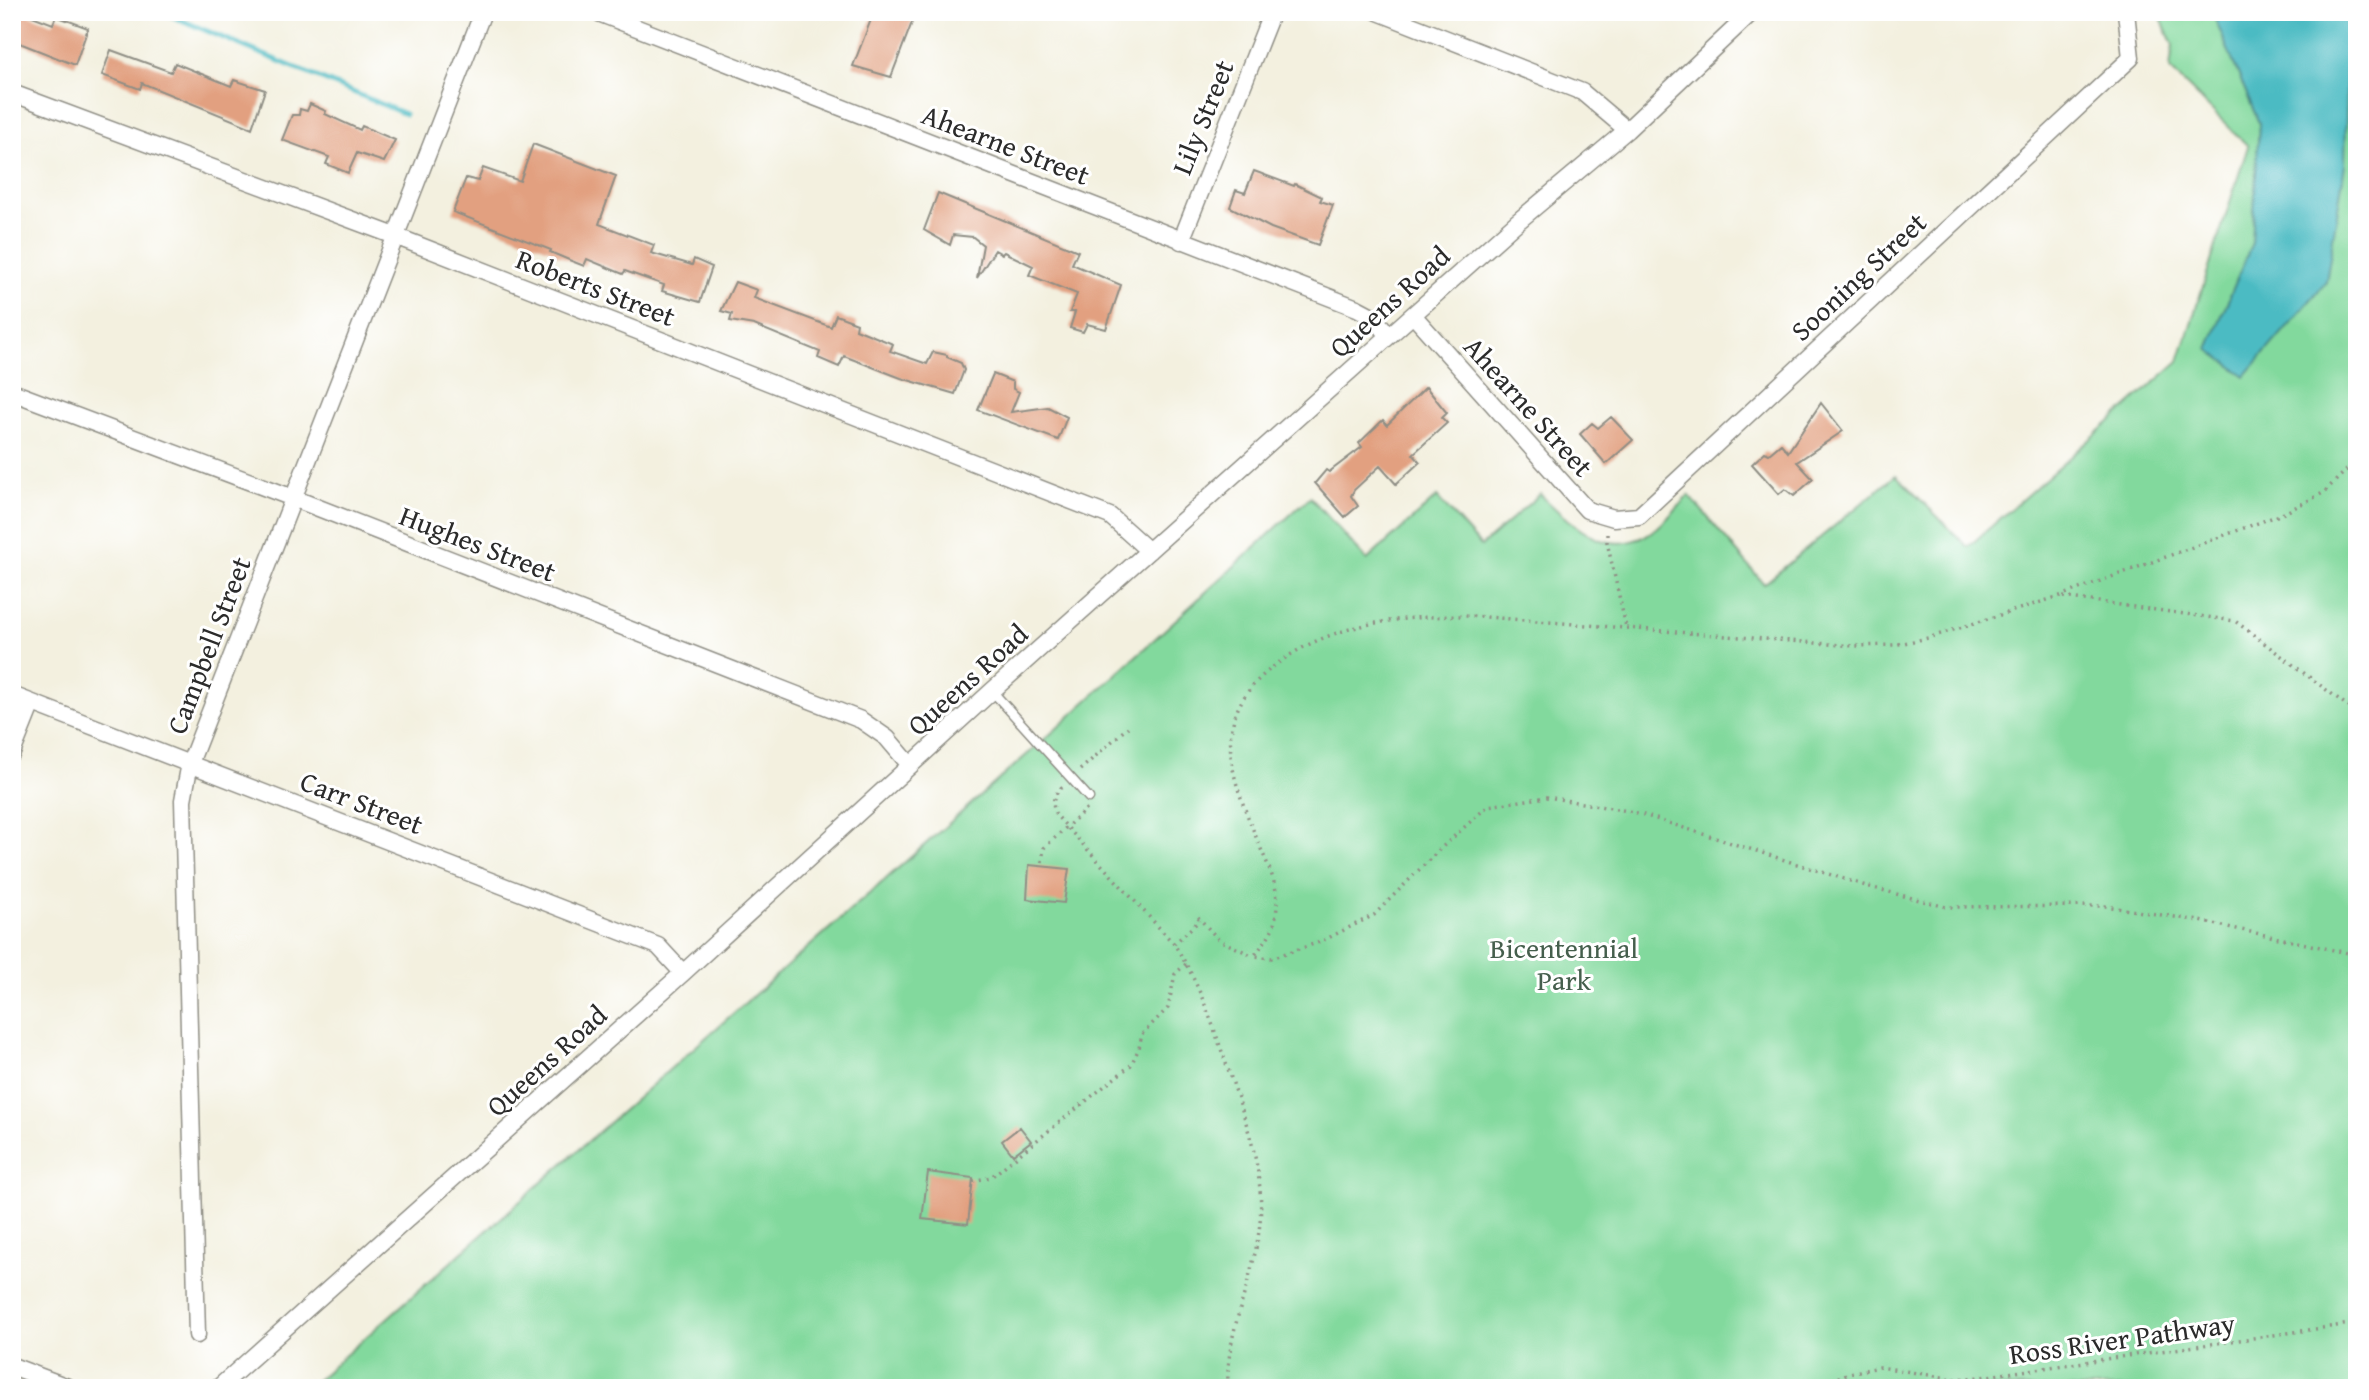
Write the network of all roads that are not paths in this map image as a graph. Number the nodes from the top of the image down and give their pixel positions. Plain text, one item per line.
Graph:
1 (484, 12) edge
2 (596, 12) edge
3 (1272, 12) edge
4 (1378, 12) edge
5 (1752, 12) edge
6 (2126, 12) edge
7 (12, 93) edge
8 (1627, 130) junction
9 (395, 236) junction
10 (1181, 241) junction
11 (1413, 315) junction
12 (1389, 336) junction
13 (12, 392) edge
14 (293, 498) junction
15 (1611, 517) joint
16 (1149, 551) junction
17 (992, 691) junction
18 (12, 695) edge
19 (32, 703) junction
20 (12, 753) edge
21 (190, 763) junction
22 (910, 765) junction
23 (1091, 800) road end
24 (683, 973) junction
25 (197, 1335) dead end
26 (12, 1366) edge
27 (70, 1388) edge
28 (218, 1388) edge

1 - 9 street, Campbell Street
2 - 10 street, Ahearne Street
3 - 10 street, Lily Street
4 - 8 street
5 - 8 street, Queens Road
6 - 15 street, Sooning Street
7 - 9 street, Roberts Street
8 - 11 street, Queens Road
9 - 14 street, Campbell Street
9 - 16 street, Roberts Street
10 - 12 street, Ahearne Street
11 - 12 street, Queens Road
11 - 15 street, Ahearne Street
12 - 16 street, Queens Road
13 - 14 street, Hughes Street
14 - 21 street, Campbell Street
14 - 22 street, Hughes Street
16 - 17 street, Queens Road
17 - 22 street, Queens Road
17 - 23 lane
18 - 19 street, Carr Street
19 - 20 street
19 - 21 street, Carr Street
21 - 24 street, Carr Street
21 - 25 street, Campbell Street
22 - 24 street, Queens Road
24 - 28 street, Queens Road
26 - 27 street

